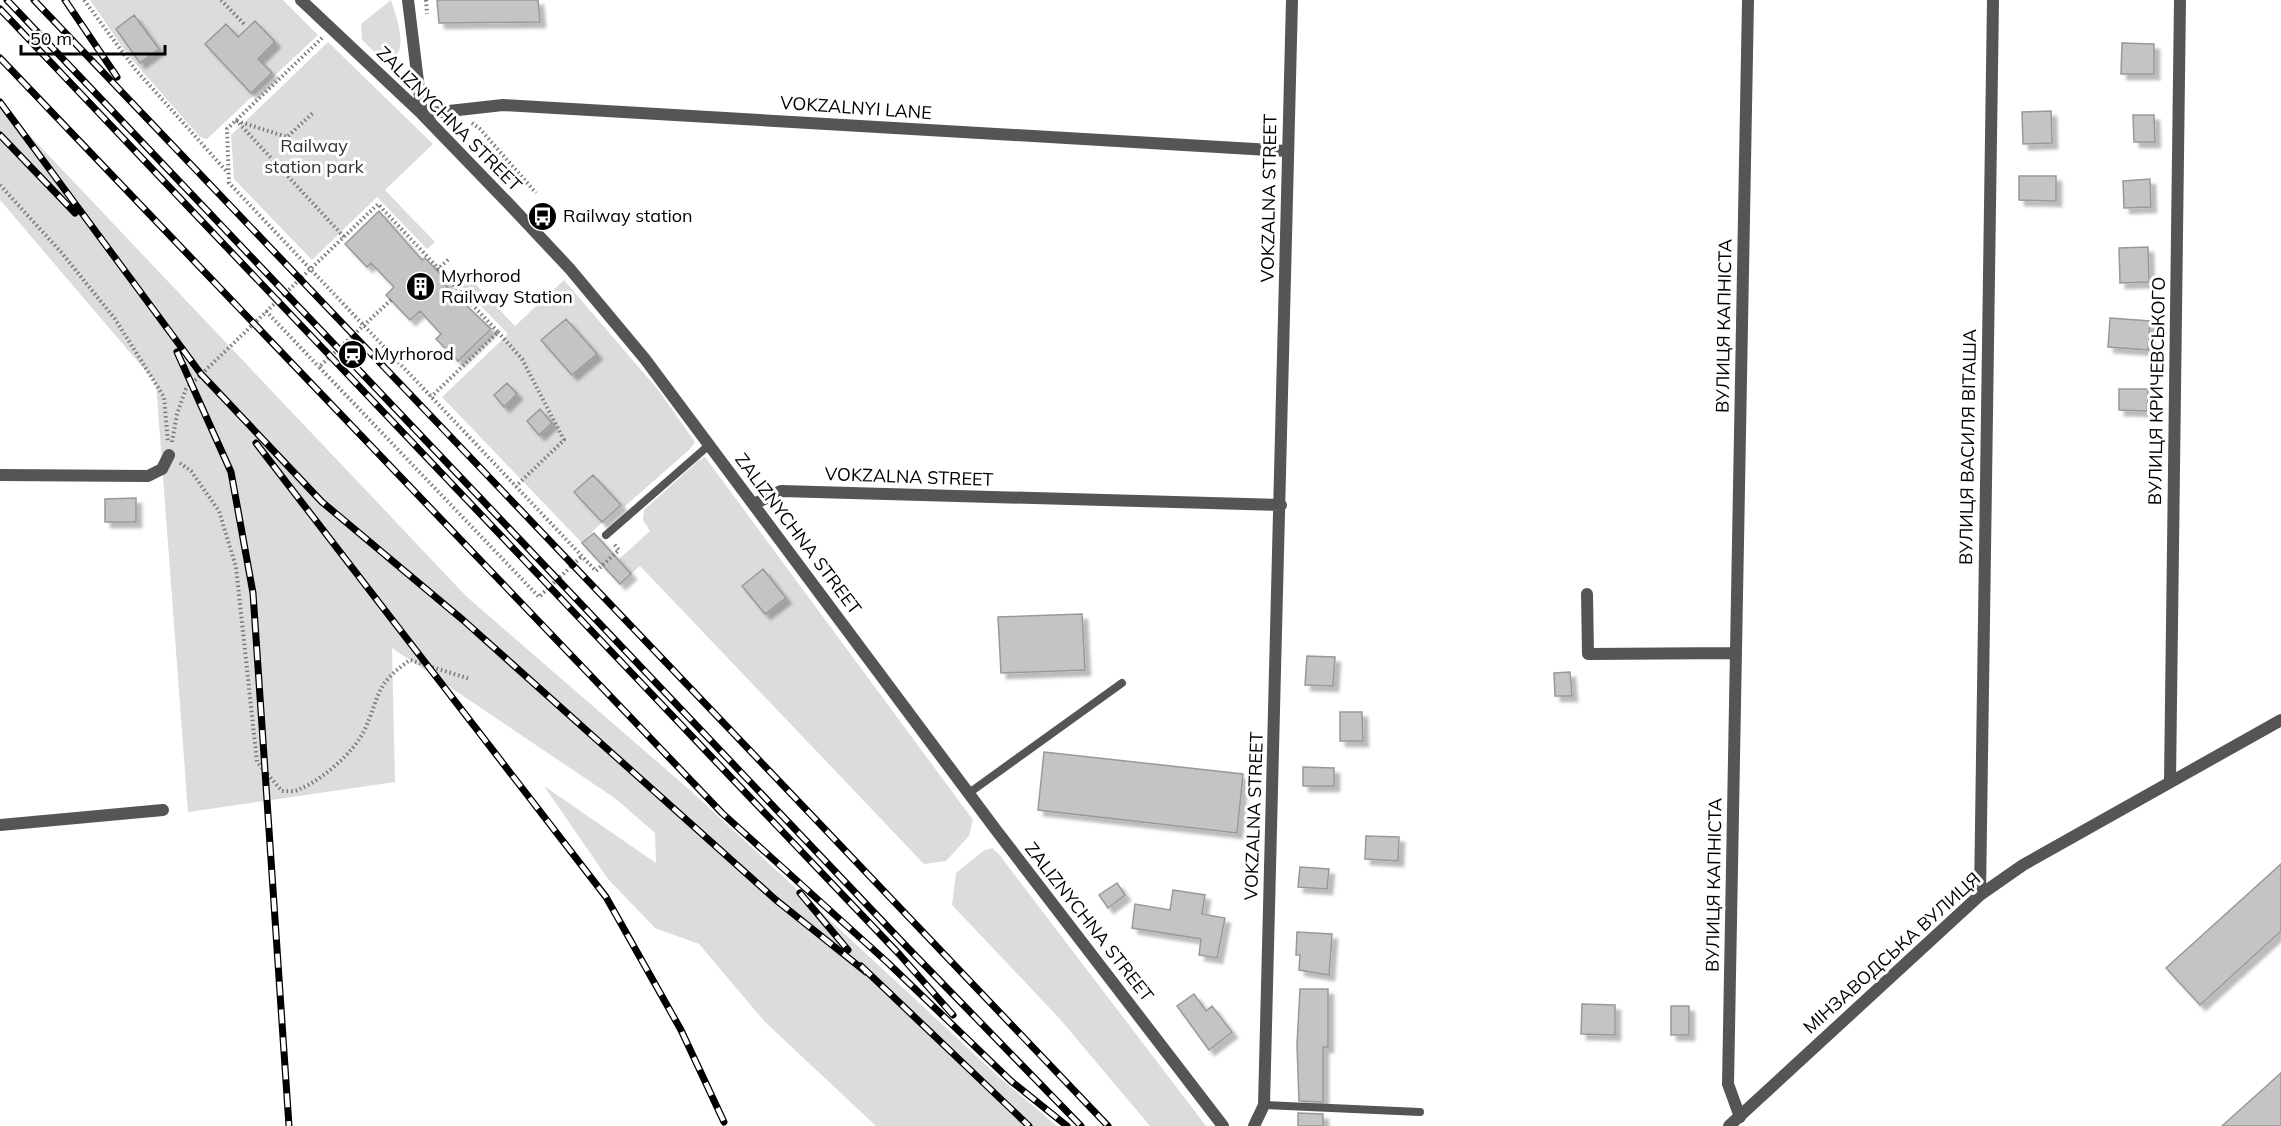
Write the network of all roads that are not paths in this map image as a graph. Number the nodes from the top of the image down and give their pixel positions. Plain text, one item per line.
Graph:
1 (301, 0) edge
2 (408, 0) edge
3 (1292, 0) edge
4 (1748, 0) edge
5 (1992, 0) edge
6 (2180, 0) edge
7 (423, 114) junction
8 (1287, 151) junction
9 (708, 446) junction
10 (169, 455) road end
11 (0, 475) edge
12 (754, 504) junction
13 (1281, 505) junction
14 (606, 536) road end
15 (1587, 594) dead end
16 (1736, 653) junction
17 (1122, 683) dead end
18 (2281, 720) edge
19 (2170, 782) junction
20 (969, 794) junction
21 (163, 810) dead end
22 (0, 825) edge
23 (1980, 895) junction
24 (1264, 1105) junction
25 (1420, 1112) dead end
26 (1740, 1117) junction
27 (1223, 1126) edge
28 (1254, 1126) edge
29 (1729, 1126) edge

1 - 7 street, ZALIZNYCHNA STREET
2 - 7 street
3 - 8 street, VOKZALNA STREET
4 - 16 street, ВУЛИЦЯ КАПНІСТА
5 - 23 street, ВУЛИЦЯ ВАСИЛЯ ВІТАША
6 - 19 street, ВУЛИЦЯ КРИЧЕВСЬКОГО
7 - 8 street, VOKZALNYI LANE
7 - 9 street, ZALIZNYCHNA STREET
8 - 13 street, VOKZALNA STREET
9 - 12 street, ZALIZNYCHNA STREET
9 - 14 lane
10 - 11 street
12 - 13 street, VOKZALNA STREET
12 - 20 street, ZALIZNYCHNA STREET
13 - 24 street, VOKZALNA STREET
15 - 16 street
16 - 26 street, ВУЛИЦЯ КАПНІСТА
17 - 20 lane
18 - 19 street, МІНЗАВОДСЬКА ВУЛИЦЯ
19 - 23 street, МІНЗАВОДСЬКА ВУЛИЦЯ
20 - 27 street, ZALIZNYCHNA STREET
21 - 22 street
23 - 26 street, МІНЗАВОДСЬКА ВУЛИЦЯ
24 - 25 lane
24 - 28 street, VOKZALNA STREET
26 - 29 street, МІНЗАВОДСЬКА ВУЛИЦЯ

